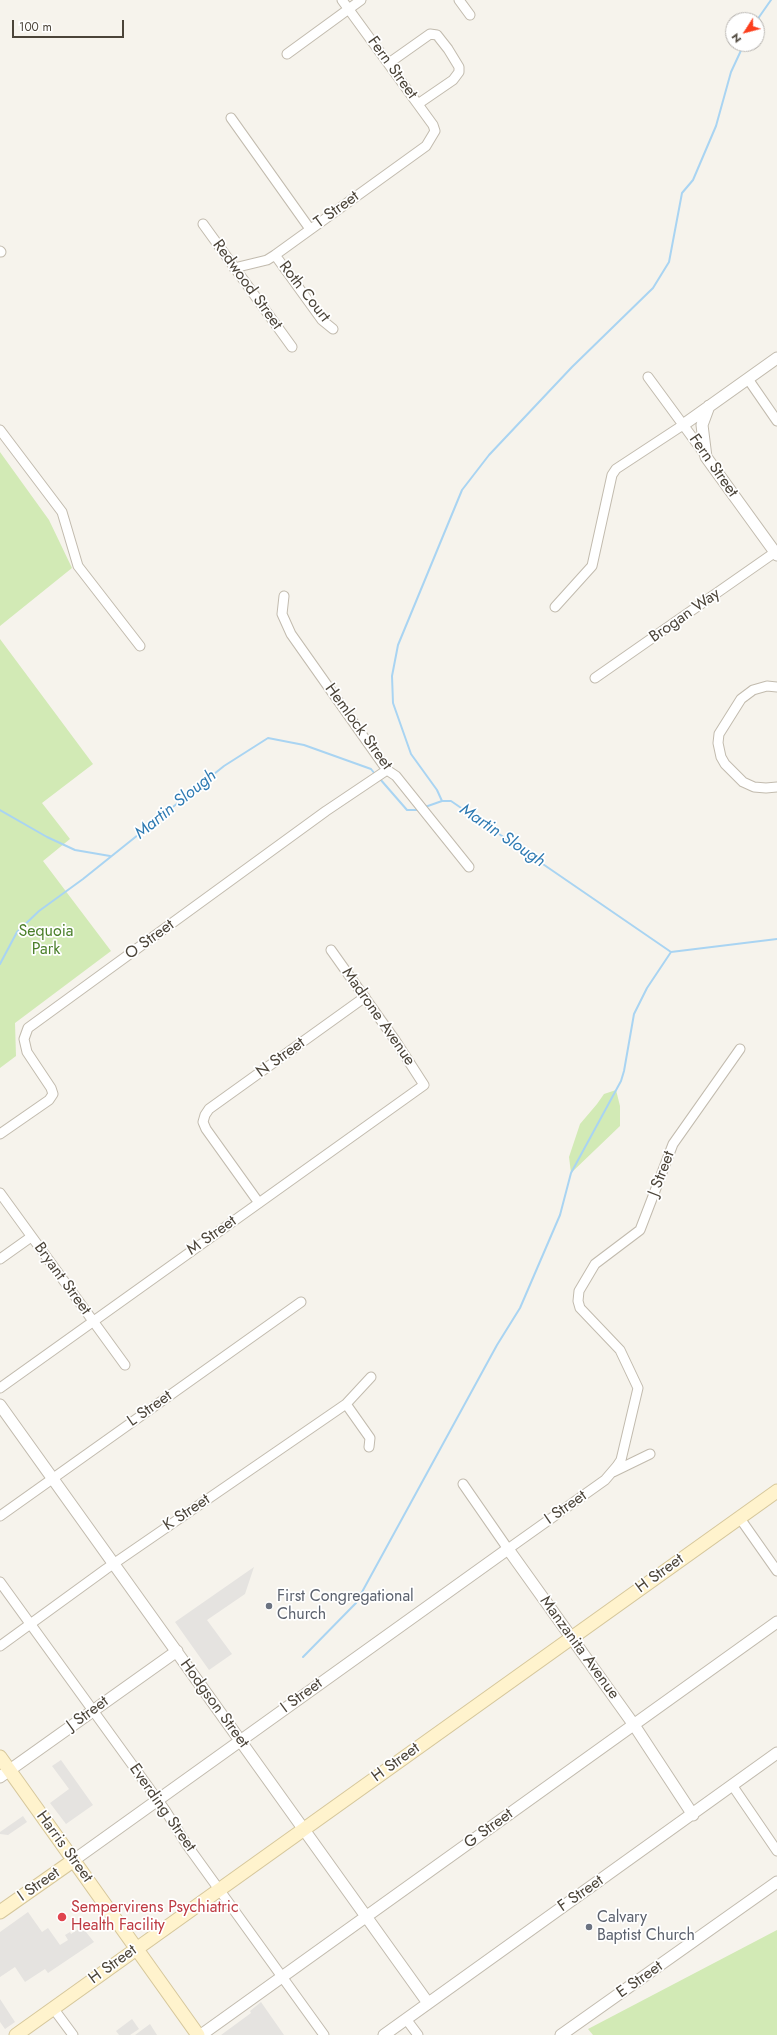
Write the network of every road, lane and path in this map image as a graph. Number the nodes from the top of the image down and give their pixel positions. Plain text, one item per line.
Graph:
1 (342, 0) edge
2 (361, 0) edge
3 (460, 0) edge
4 (349, 9) junction
5 (470, 15) dead end
6 (286, 54) dead end
7 (389, 64) junction
8 (418, 104) junction
9 (231, 118) dead end
10 (432, 139) joint
11 (203, 224) dead end
12 (310, 229) junction
13 (276, 255) junction
14 (234, 268) junction
15 (333, 329) dead end
16 (292, 347) dead end
17 (777, 358) edge
18 (648, 377) dead end
19 (748, 379) junction
20 (709, 406) junction
21 (777, 421) edge
22 (683, 425) junction
23 (0, 430) edge
24 (706, 457) junction
25 (776, 554) edge
26 (284, 596) dead end
27 (555, 607) dead end
28 (140, 646) dead end
29 (595, 678) dead end
30 (777, 687) edge
31 (387, 770) junction
32 (777, 787) edge
33 (469, 867) dead end
34 (331, 950) dead end
35 (365, 997) junction
36 (740, 1049) dead end
37 (424, 1085) joint
38 (0, 1134) edge
39 (0, 1193) edge
40 (260, 1203) junction
41 (31, 1236) junction
42 (0, 1259) edge
43 (301, 1302) dead end
44 (92, 1321) junction
45 (125, 1366) dead end
46 (371, 1376) dead end
47 (0, 1388) edge
48 (346, 1404) junction
49 (0, 1406) edge
50 (369, 1447) dead end
51 (650, 1454) dead end
52 (613, 1472) junction
53 (53, 1478) junction
54 (463, 1484) dead end
55 (777, 1491) edge
56 (0, 1516) edge
57 (739, 1517) junction
58 (508, 1549) junction
59 (114, 1564) junction
60 (777, 1571) edge
61 (0, 1582) edge
62 (777, 1622) edge
63 (30, 1624) junction
64 (572, 1638) junction
65 (0, 1646) edge
66 (177, 1651) junction
67 (93, 1710) junction
68 (634, 1725) junction
69 (240, 1740) junction
70 (777, 1753) edge
71 (0, 1758) edge
72 (5, 1774) edge
73 (732, 1785) junction
74 (158, 1800) junction
75 (693, 1815) junction
76 (303, 1829) junction
77 (777, 1851) edge
78 (74, 1860) junction
79 (45, 1880) junction
80 (88, 1880) junction
81 (777, 1882) edge
82 (220, 1890) junction
83 (0, 1912) edge
84 (366, 1917) junction
85 (136, 1948) junction
86 (282, 1977) junction
87 (428, 2003) junction
88 (54, 2008) junction
89 (406, 2019) junction
90 (16, 2035) edge
91 (73, 2035) edge
92 (200, 2035) edge
93 (324, 2035) edge
94 (384, 2035) edge
95 (418, 2035) edge
96 (561, 2035) edge

1 - 4 street, Fern Street
2 - 4 street
3 - 5 street
4 - 6 street
4 - 7 street, Fern Street
7 - 8 street, Fern Street
7 - 8 street
8 - 10 street, Fern Street
9 - 12 street
10 - 12 street, T Street
11 - 14 street, Redwood Street
12 - 13 street, T Street
13 - 14 street, T Street
13 - 15 street, Roth Court
14 - 16 street, Redwood Street
17 - 19 street
18 - 22 street, Fern Street
19 - 20 street
19 - 21 street
20 - 22 street
20 - 24 street
22 - 24 street, Fern Street
22 - 27 street
23 - 28 street
24 - 25 street, Fern Street
25 - 29 street, Brogan Way
26 - 31 street, Hemlock Street
30 - 32 street
31 - 33 street, Hemlock Street
31 - 38 street, O Street
34 - 35 street, Madrone Avenue
35 - 37 street, Madrone Avenue
35 - 40 street, N Street
36 - 52 street, J Street
37 - 40 street, M Street
39 - 41 street, Bryant Street
40 - 44 street, M Street
41 - 42 street
41 - 44 street, Bryant Street
43 - 53 street, L Street
44 - 45 street, Bryant Street
44 - 47 street, M Street
46 - 48 street, K Street
48 - 50 street
48 - 59 street, K Street
49 - 53 street, Hodgson Street
51 - 52 street
52 - 58 street, I Street
53 - 56 street, L Street
53 - 59 street, Hodgson Street
54 - 58 street, Manzanita Avenue
55 - 57 main road, H Street
57 - 60 street
57 - 64 main road, H Street
58 - 64 street, Manzanita Avenue
58 - 69 street, I Street
59 - 63 street, K Street
59 - 66 street, Hodgson Street
61 - 63 street, Everding Street
62 - 68 street, G Street
63 - 65 street, K Street
63 - 67 street, Everding Street
64 - 68 street, Manzanita Avenue
64 - 76 main road, H Street
66 - 67 street, J Street
66 - 69 street, Hodgson Street
67 - 72 street, J Street
67 - 74 street, Everding Street
68 - 75 street, Manzanita Avenue
68 - 84 street, G Street
69 - 74 street, I Street
69 - 76 street, Hodgson Street
70 - 73 street, F Street
71 - 72 main road, Harris Street
72 - 78 main road, Harris Street
73 - 75 street, F Street
73 - 77 street
74 - 78 street, I Street
74 - 82 street, Everding Street
75 - 87 street, F Street
76 - 82 main road, H Street
76 - 84 street, Hodgson Street
78 - 79 main road, I Street
78 - 80 main road, Harris Street
79 - 80 main road
79 - 83 main road, I Street
80 - 85 main road, Harris Street
81 - 96 street, E Street
82 - 85 main road, H Street
82 - 86 street, Everding Street
84 - 86 street, G Street
84 - 87 street, Hodgson Street
85 - 88 main road, H Street
85 - 92 main road, Harris Street
86 - 92 street, G Street
86 - 93 street, Everding Street
87 - 89 street, F Street
88 - 90 main road, H Street
88 - 91 street
89 - 94 street, F Street
89 - 95 street

